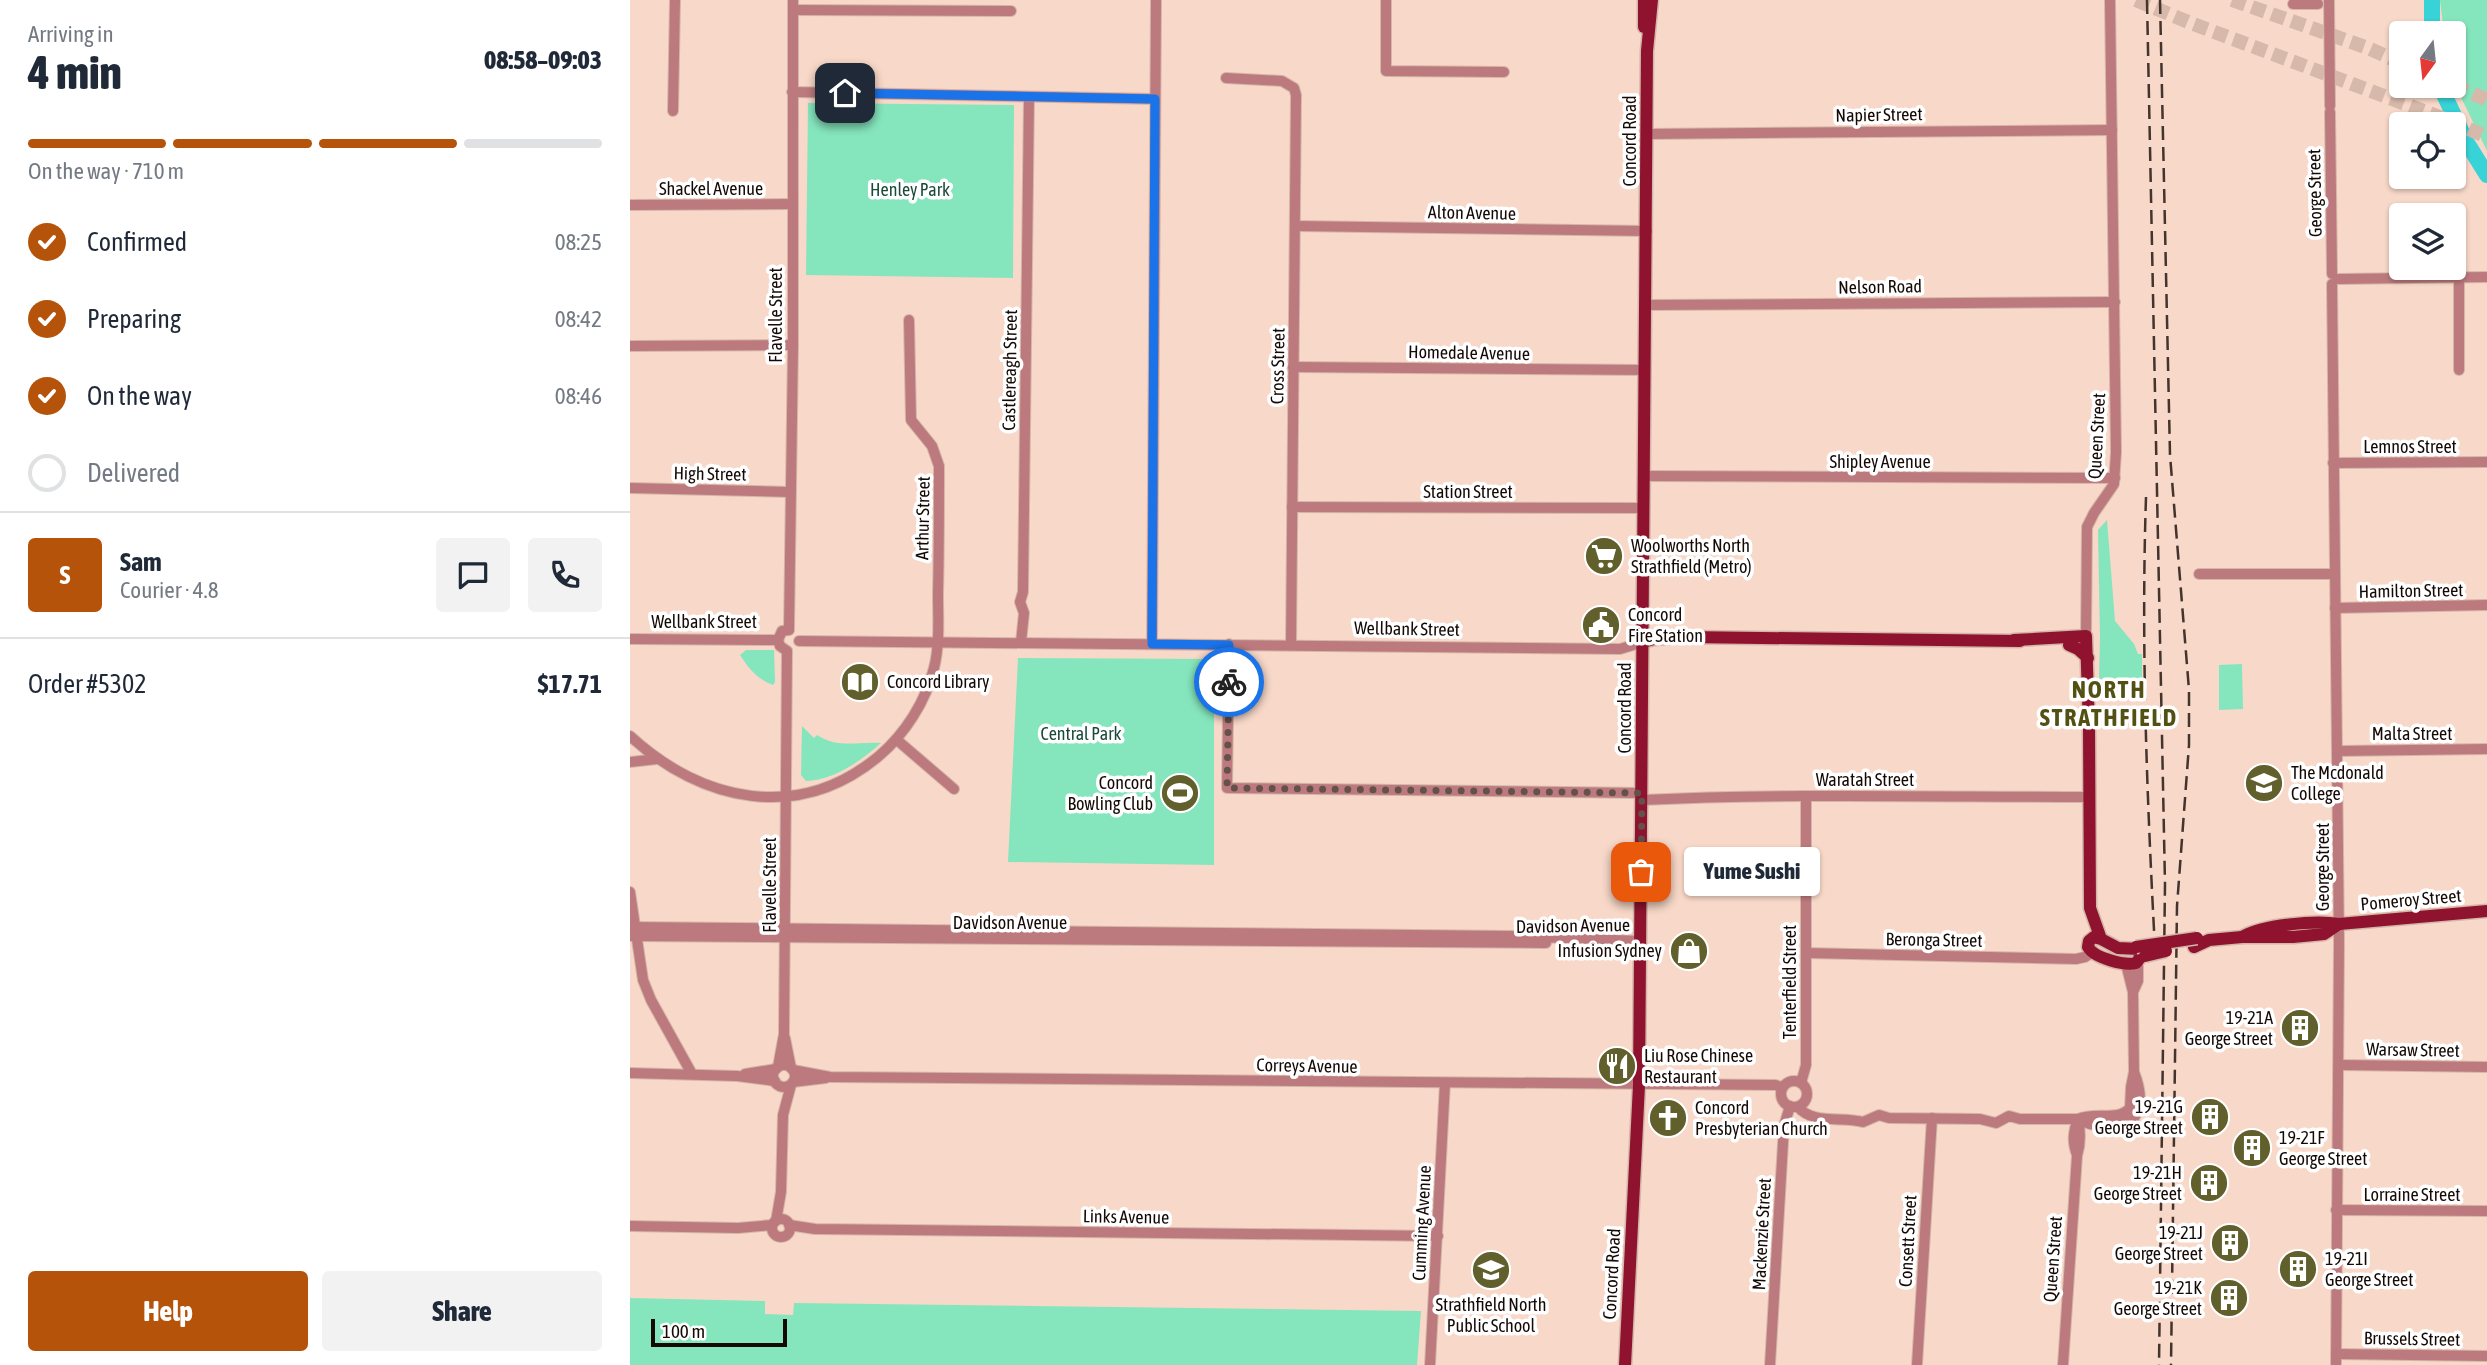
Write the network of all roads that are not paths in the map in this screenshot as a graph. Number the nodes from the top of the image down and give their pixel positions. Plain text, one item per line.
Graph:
1 (675, 0) edge
2 (1156, 0) edge
3 (1386, 0) edge
4 (1644, 0) edge
5 (1652, 0) edge
6 (2110, 0) edge
7 (2329, 0) edge
8 (2293, 4) dead end
9 (2318, 4) dead end
10 (793, 5) edge
11 (1011, 11) dead end
12 (1647, 51) junction
13 (1504, 72) dead end
14 (1226, 78) dead end
15 (793, 92) junction
16 (1029, 97) junction
17 (1155, 99) junction
18 (673, 111) dead end
19 (2112, 130) junction
20 (1647, 134) junction
21 (792, 204) junction
22 (630, 205) edge
23 (1296, 226) junction
24 (1647, 231) junction
25 (2466, 277) edge
26 (2487, 277) edge
27 (2389, 278) edge
28 (2334, 279) junction
29 (2459, 280) edge
30 (2115, 302) junction
31 (1646, 304) junction
32 (909, 320) dead end
33 (793, 345) junction
34 (630, 346) edge
35 (1293, 367) junction
36 (1645, 370) junction
37 (2459, 370) dead end
38 (2487, 462) edge
39 (2333, 463) junction
40 (1644, 476) junction
41 (2115, 478) junction
42 (630, 488) edge
43 (790, 492) junction
44 (1292, 507) junction
45 (1644, 508) junction
46 (2334, 573) junction
47 (2199, 574) dead end
48 (2487, 605) edge
49 (2335, 608) junction
50 (789, 630) junction
51 (2087, 638) junction
52 (630, 639) edge
53 (778, 640) junction
54 (2014, 640) junction
55 (799, 641) junction
56 (937, 642) junction
57 (1021, 642) junction
58 (1643, 642) junction
59 (1152, 644) junction
60 (1229, 645) junction
61 (1291, 645) junction
62 (2069, 645) junction
63 (787, 651) junction
64 (2088, 658) junction
65 (630, 736) edge
66 (897, 740) junction
67 (2487, 750) edge
68 (2338, 751) junction
69 (657, 759) junction
70 (630, 762) edge
71 (954, 789) dead end
72 (786, 796) junction
73 (1806, 796) junction
74 (1642, 797) junction
75 (2089, 797) junction
76 (630, 892) edge
77 (2487, 911) edge
78 (2339, 924) junction
79 (633, 932) edge
80 (785, 933) junction
81 (1640, 941) junction
82 (2092, 945) junction
83 (1806, 953) junction
84 (2137, 957) junction
85 (784, 1034) junction
86 (2340, 1065) junction
87 (2487, 1067) edge
88 (777, 1068) junction
89 (792, 1069) junction
90 (630, 1073) edge
91 (692, 1074) junction
92 (737, 1076) junction
93 (830, 1077) junction
94 (776, 1083) junction
95 (792, 1083) junction
96 (1445, 1083) junction
97 (1801, 1083) junction
98 (1639, 1085) junction
99 (1782, 1088) junction
100 (1794, 1107) junction
101 (783, 1115) junction
102 (1931, 1118) junction
103 (2078, 1119) junction
104 (2336, 1210) junction
105 (2487, 1211) edge
106 (630, 1226) edge
107 (781, 1226) junction
108 (1437, 1236) junction
109 (2487, 1356) edge
110 (2336, 1359) edge
111 (1430, 1365) edge
112 (1625, 1365) edge
113 (1770, 1365) edge
114 (1917, 1365) edge
115 (2063, 1365) edge

1 - 18 street
2 - 17 street
3 - 13 street
4 - 12 main road, Concord Road
5 - 12 main road, Concord Road
6 - 19 street, Queen Street
7 - 28 street, George Street
8 - 9 street
10 - 11 street
10 - 15 street, Flavelle Street
12 - 20 main road, Concord Road
14 - 23 street, Cross Street
15 - 16 street
15 - 21 street, Flavelle Street
16 - 17 street
16 - 57 street, Castlereagh Street
17 - 59 street
19 - 20 street, Napier Street
19 - 30 street, Queen Street
20 - 24 main road, Concord Road
21 - 22 street, Shackel Avenue
21 - 33 street, Flavelle Street
23 - 24 street, Alton Avenue
23 - 35 street, Cross Street
24 - 31 main road, Concord Road
25 - 26 street
27 - 28 street
28 - 39 street, George Street
29 - 37 street
30 - 31 street, Nelson Road
30 - 41 street, Queen Street
31 - 36 main road, Concord Road
32 - 56 street, Arthur Street
33 - 34 street
33 - 43 street, Flavelle Street
35 - 36 street, Homedale Avenue
35 - 44 street, Cross Street
36 - 40 main road, Concord Road
38 - 39 street, Lemnos Street
39 - 46 street, George Street
40 - 41 street, Shipley Avenue
40 - 45 main road, Concord Road
41 - 51 street, Queen Street
42 - 43 street, High Street
43 - 50 street, Flavelle Street
44 - 45 street, Station Street
44 - 61 street, Cross Street
45 - 58 main road, Concord Road
46 - 47 street
46 - 49 street, George Street
48 - 49 street, Hamilton Street
49 - 68 street, George Street
50 - 53 street
50 - 55 street
51 - 54 main road, Wellbank Street
51 - 62 main road, Wellbank Street
51 - 64 main road, Queen Street
52 - 53 street, Wellbank Street
53 - 63 street
54 - 58 main road, Wellbank Street
54 - 62 main road, Wellbank Street
55 - 56 street, Wellbank Street
55 - 63 street
56 - 57 street, Wellbank Street
56 - 66 street, Arthur Street
57 - 59 street, Wellbank Street
58 - 61 street, Wellbank Street
58 - 74 main road, Concord Road
59 - 60 street, Wellbank Street
60 - 61 street, Wellbank Street
60 - 74 street, Waratah Street
62 - 64 main road
63 - 72 street, Flavelle Street
64 - 75 main road, Queen Street
65 - 69 street, Arthur Street
66 - 71 street
66 - 72 street, Arthur Street
67 - 68 street, Malta Street
68 - 78 street, George Street
69 - 70 street
69 - 72 street, Arthur Street
72 - 80 street, Flavelle Street
73 - 74 street, Waratah Street
73 - 75 street, Waratah Street
73 - 83 street, Tenterfield Street
74 - 81 main road, Concord Road
75 - 82 main road, Queen Street
76 - 79 street
77 - 78 main road, Pomeroy Street
78 - 84 main road, Pomeroy Street, bridge
78 - 86 street, George Street
79 - 80 street, Davidson Avenue
79 - 91 street
80 - 81 street, Davidson Avenue
80 - 85 street, Flavelle Street
81 - 98 main road, Concord Road
82 - 83 street, Beronga Street
82 - 84 main road
82 - 84 main road
83 - 97 street, Tenterfield Street
84 - 103 street
85 - 88 street, Flavelle Street
85 - 89 street, Flavelle Street
86 - 87 street, Warsaw Street
86 - 104 street, George Street
88 - 89 street
88 - 92 street
88 - 94 street
89 - 93 street, Correys Avenue
89 - 95 street
90 - 91 street
91 - 92 street
92 - 94 street
93 - 95 street, Correys Avenue
93 - 96 street, Correys Avenue
94 - 95 street
94 - 101 street
95 - 101 street
96 - 98 street, Correys Avenue
96 - 108 street, Cumming Avenue
97 - 99 street
97 - 100 street
98 - 99 street, Correys Avenue
98 - 112 main road, Concord Road
99 - 100 street
100 - 102 street
100 - 113 street, Mackenzie Street
101 - 107 street
102 - 103 street
102 - 114 street, Consett Street
103 - 115 street, Queen Street
104 - 105 street, Lorraine Street
104 - 110 street, George Street
106 - 107 street, Links Avenue
107 - 108 street, Links Avenue
108 - 111 street, Cumming Avenue
109 - 110 street, Brussels Street

